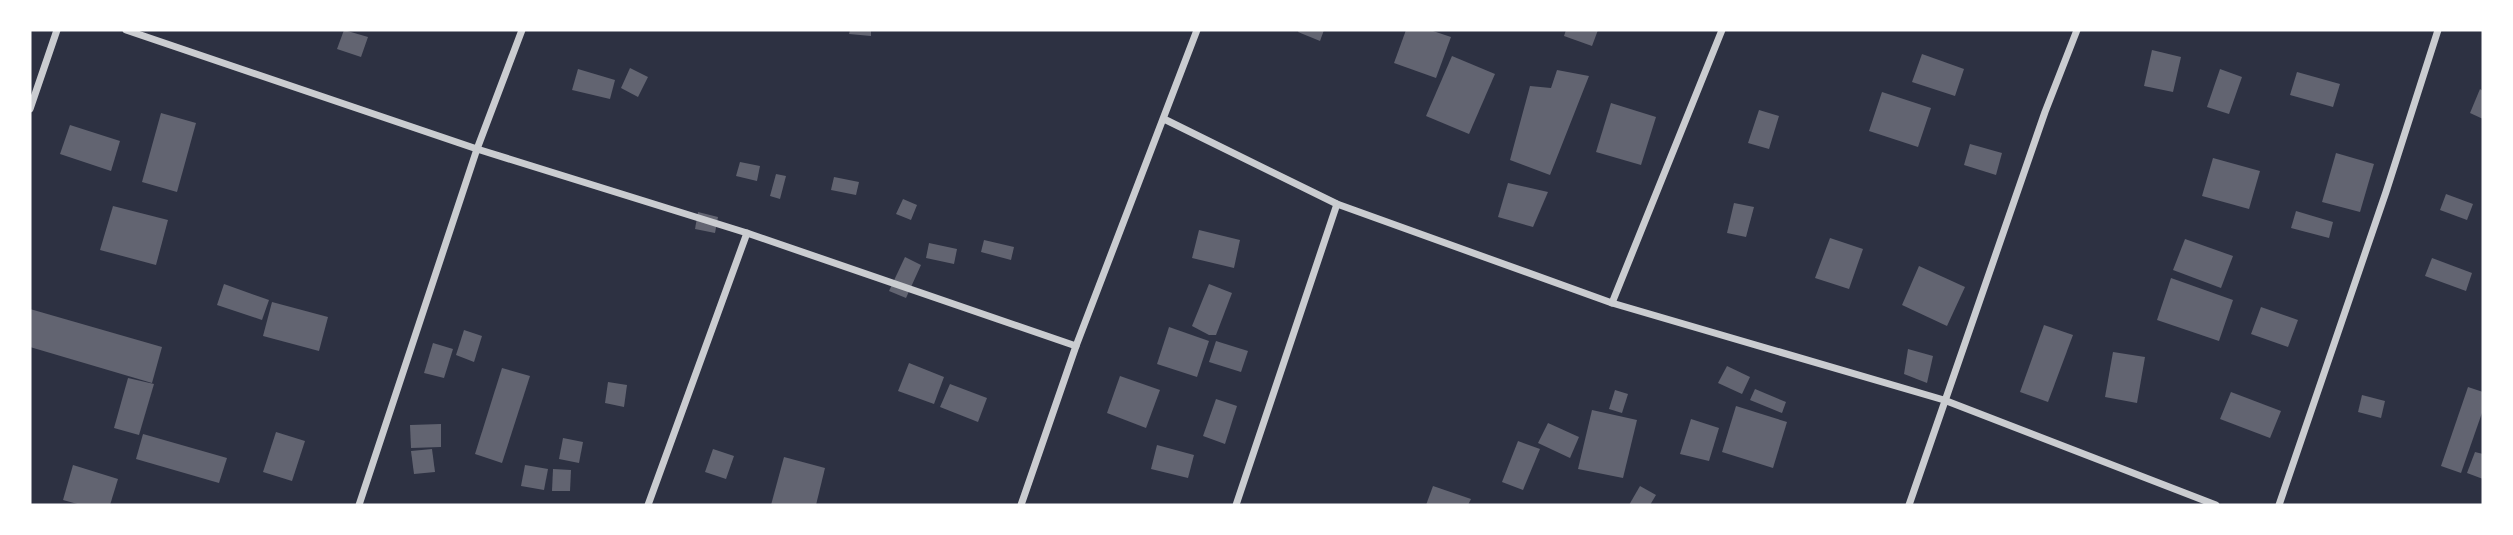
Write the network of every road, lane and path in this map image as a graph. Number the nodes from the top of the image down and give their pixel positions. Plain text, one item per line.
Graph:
1 (57, 30) edge
2 (126, 30) edge
3 (522, 30) edge
4 (1197, 30) edge
5 (1722, 30) edge
6 (2077, 30) edge
7 (2438, 30) edge
8 (30, 109) edge
9 (1164, 119) junction
10 (477, 149) junction
11 (1337, 204) junction
12 (747, 233) junction
13 (1612, 303) junction
14 (1076, 346) junction
15 (1944, 400) junction
16 (359, 505) edge
17 (648, 505) edge
18 (1021, 505) edge
19 (1236, 505) edge
20 (1909, 505) edge
21 (2216, 505) edge
22 (2279, 505) edge

1 - 8 street
2 - 10 street
3 - 10 street
4 - 9 street
5 - 13 street
6 - 15 street
7 - 22 street
9 - 11 street
9 - 14 street
10 - 12 street
10 - 16 street
11 - 13 street
11 - 19 street
12 - 14 street
12 - 17 street
13 - 15 street
14 - 18 street
15 - 20 street
15 - 21 street

